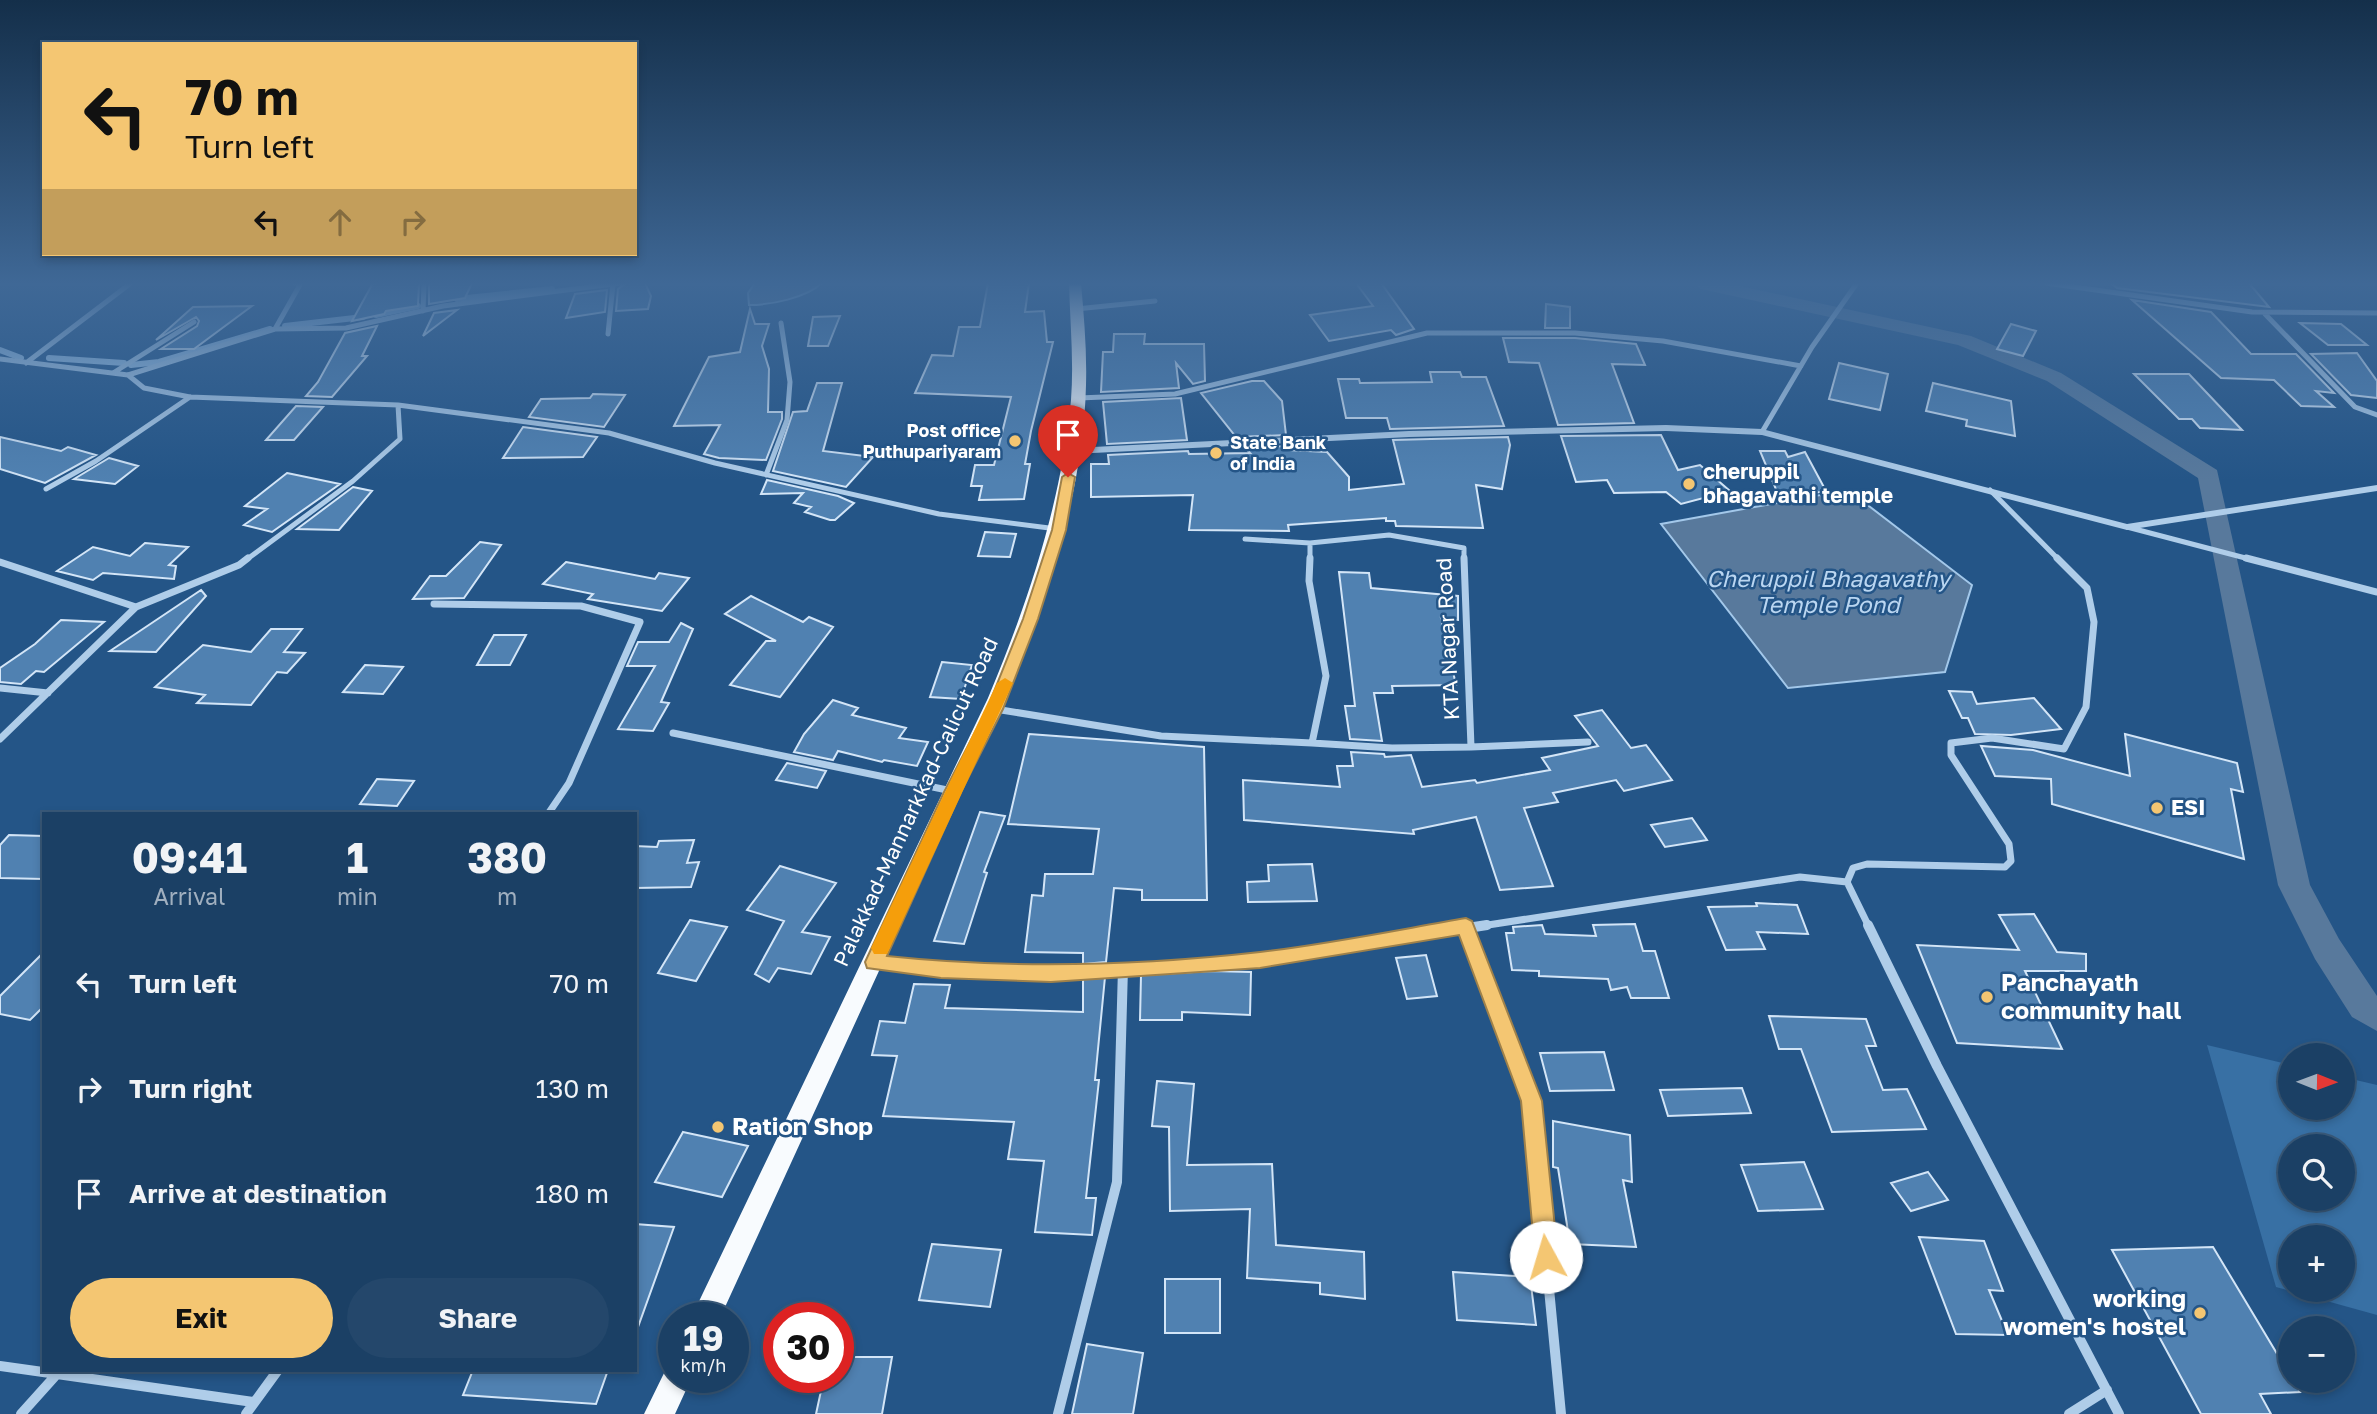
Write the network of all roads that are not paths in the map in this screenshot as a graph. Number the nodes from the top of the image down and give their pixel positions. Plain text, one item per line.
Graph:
1 (44, 349) edge
2 (151, 349) edge
3 (211, 349) edge
4 (785, 349) edge
5 (1077, 349) edge
6 (1361, 349) edge
7 (1707, 349) edge
8 (1813, 349) edge
9 (2299, 349) edge
10 (0, 359) edge
11 (25, 363) junction
12 (1801, 366) junction
13 (113, 373) junction
14 (128, 375) junction
15 (190, 397) junction
16 (1078, 398) junction
17 (398, 405) junction
18 (2377, 415) edge
19 (1762, 432) junction
20 (1073, 451) junction
21 (766, 475) junction
22 (2377, 488) edge
23 (46, 489) dead end
24 (1990, 491) junction
25 (2127, 527) junction
26 (1059, 530) junction
27 (1245, 539) dead end
28 (1310, 543) junction
29 (0, 562) edge
30 (2377, 592) edge
31 (434, 604) dead end
32 (136, 607) junction
33 (0, 688) edge
34 (48, 692) junction
35 (995, 709) junction
36 (673, 733) dead end
37 (0, 739) edge
38 (1587, 741) dead end
39 (1312, 743) junction
40 (1471, 747) junction
41 (952, 792) junction
42 (549, 812) edge
43 (1847, 882) junction
44 (1466, 926) junction
45 (874, 962) junction
46 (1123, 968) junction
47 (713, 1302) edge
48 (0, 1366) edge
49 (42, 1372) edge
50 (43, 1372) edge
51 (276, 1372) edge
52 (57, 1374) junction
53 (2107, 1390) junction
54 (669, 1393) edge
55 (253, 1402) junction
56 (21, 1414) edge
57 (246, 1414) edge
58 (659, 1414) edge
59 (1058, 1414) edge
60 (1562, 1414) edge
61 (2069, 1414) edge
62 (2119, 1414) edge

1 - 11 street
2 - 13 street
3 - 14 street
4 - 21 street
5 - 16 highway, Palakkad-Mannarkkad-Calicut Road
6 - 16 street
7 - 12 street
8 - 12 street
9 - 18 street
10 - 11 street
11 - 13 street
12 - 19 street
13 - 14 street
14 - 15 street
15 - 17 street
15 - 23 street
16 - 20 highway, Palakkad-Mannarkkad-Calicut Road
17 - 21 street
17 - 32 street
19 - 20 street
19 - 24 street
20 - 26 highway, Palakkad-Mannarkkad-Calicut Road
21 - 26 street
22 - 25 street
24 - 25 street
24 - 43 street
25 - 30 street
26 - 35 highway, Palakkad-Mannarkkad-Calicut Road
27 - 28 street
28 - 39 street
28 - 40 street, KTA Nagar Road
29 - 32 street
31 - 42 street
32 - 34 street
33 - 34 street
34 - 37 street
35 - 39 street, KTA Nagar Road
35 - 41 highway, Palakkad-Mannarkkad-Calicut Road
36 - 41 street
38 - 40 street, KTA Nagar Road
39 - 40 street, KTA Nagar Road
41 - 45 highway, Palakkad-Mannarkkad-Calicut Road
43 - 44 street
43 - 53 street
44 - 46 street
44 - 60 street
45 - 46 street
45 - 47 highway, Palakkad-Mannarkkad-Calicut Road
46 - 59 street
48 - 49 street
50 - 52 street
51 - 55 street
52 - 55 street
52 - 56 street
53 - 61 street
53 - 62 street
54 - 58 highway
55 - 57 street

